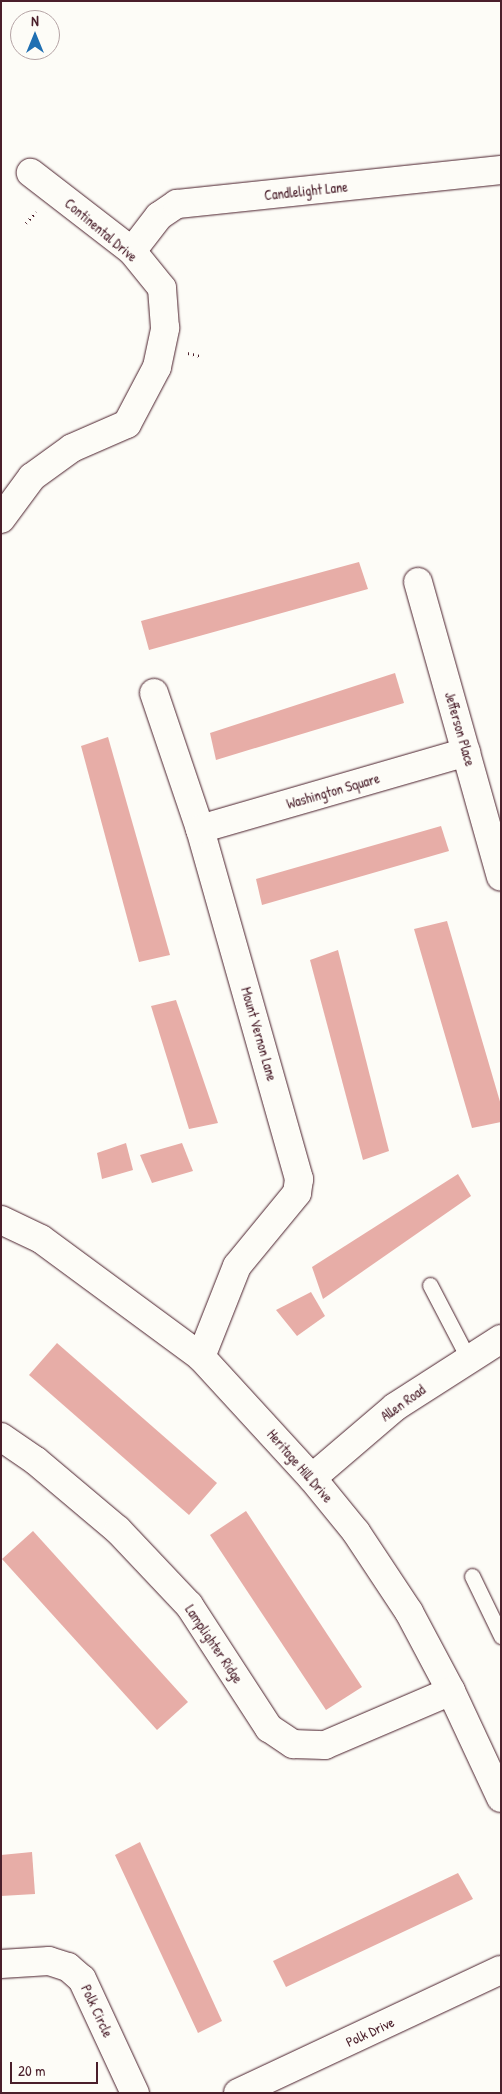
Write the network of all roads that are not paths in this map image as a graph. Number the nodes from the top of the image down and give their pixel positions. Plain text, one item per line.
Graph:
1 (501, 170) edge
2 (31, 173) dead end
3 (132, 251) junction
4 (1, 519) edge
5 (418, 582) dead end
6 (154, 693) dead end
7 (466, 752) junction
8 (200, 829) junction
9 (501, 877) edge
10 (1, 1220) edge
11 (430, 1284) dead end
12 (501, 1339) edge
13 (202, 1357) junction
14 (468, 1358) junction
15 (1, 1437) edge
16 (312, 1478) junction
17 (472, 1576) dead end
18 (501, 1636) edge
19 (451, 1691) junction
20 (501, 1798) edge
21 (1, 1964) edge
22 (501, 1970) edge
23 (136, 2093) edge
24 (238, 2093) edge

1 - 3 street, Candlelight Lane
2 - 3 street, Continental Drive
3 - 4 street, Continental Drive
5 - 7 street, Jefferson Place
6 - 8 street, Mount Vernon Lane
7 - 8 street, Washington Square
7 - 9 street, Jefferson Place
8 - 13 street, Mount Vernon Lane
10 - 13 street, Heritage Hill Drive
11 - 14 lane
12 - 14 street, Allen Road
13 - 16 street, Heritage Hill Drive
14 - 16 street, Allen Road
15 - 19 street, Lamplighter Ridge
16 - 19 street, Heritage Hill Drive
17 - 18 lane
19 - 20 street, Heritage Hill Drive
21 - 23 street, Polk Circle
22 - 24 street, Polk Drive

